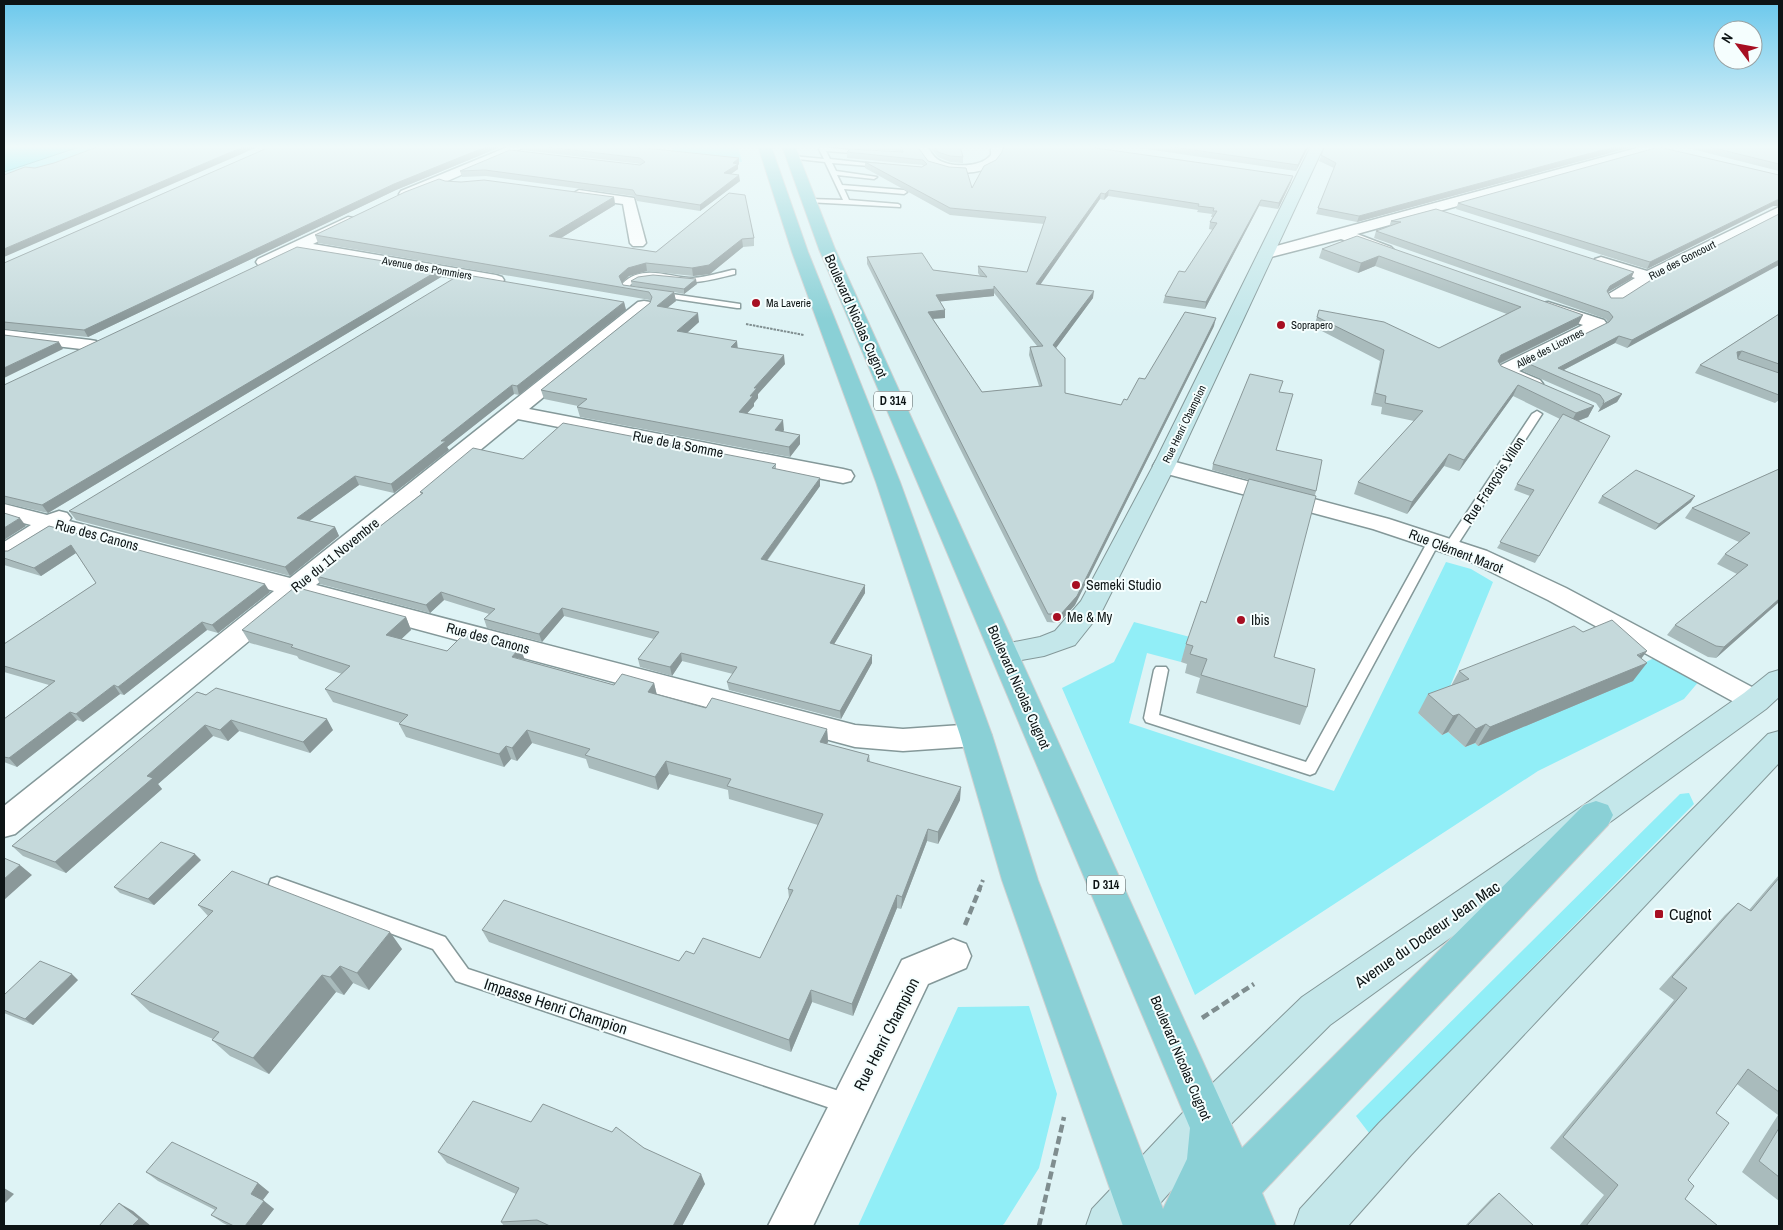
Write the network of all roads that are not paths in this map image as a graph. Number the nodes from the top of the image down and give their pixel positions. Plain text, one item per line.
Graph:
1 (630, 203) edge
2 (783, 203) edge
3 (810, 203) edge
4 (865, 203) edge
5 (1288, 203) edge
6 (1450, 203) edge
7 (898, 206) dead end
8 (1433, 208) junction
9 (1779, 211) edge
10 (358, 217) edge
11 (1461, 217) edge
12 (1342, 234) junction
13 (638, 243) dead end
14 (298, 246) junction
15 (1267, 253) junction
16 (1583, 256) edge
17 (1406, 257) edge
18 (249, 269) edge
19 (732, 272) dead end
20 (461, 274) junction
21 (1648, 276) junction
22 (510, 283) edge
23 (441, 287) edge
24 (1613, 299) edge
25 (616, 301) edge
26 (1534, 302) edge
27 (644, 306) joint
28 (737, 306) dead end
29 (4, 335) edge
30 (64, 358) edge
31 (1546, 390) edge
32 (513, 412) junction
33 (1537, 414) dead end
34 (1164, 466) junction
35 (843, 476) dead end
36 (4, 511) edge
37 (62, 517) junction
38 (1442, 544) junction
39 (4, 552) edge
40 (296, 587) junction
41 (1004, 653) junction
42 (1161, 670) dead end
43 (1779, 681) edge
44 (1755, 701) junction
45 (976, 735) junction
46 (1779, 742) edge
47 (1596, 815) junction
48 (4, 824) edge
49 (277, 884) dead end
50 (953, 956) road end
51 (850, 1105) junction
52 (1209, 1122) junction
53 (1244, 1207) edge
54 (1130, 1216) edge
55 (790, 1226) edge
56 (1179, 1226) edge
57 (1204, 1226) edge
58 (1317, 1226) edge

1 - 13 street
2 - 45 main road, Boulevard Nicolas Cugnot / D 314
3 - 41 main road, Boulevard Nicolas Cugnot / D 314
4 - 7 lane
5 - 15 street, Rue Henri Champion
6 - 8 street
8 - 11 street
8 - 12 street
9 - 21 street, Rue des Goncourt
10 - 14 street
12 - 15 street
12 - 17 street
14 - 18 street
14 - 20 street, Avenue des Pommiers
15 - 34 street, Rue Henri Champion
16 - 21 street
19 - 28 lane
20 - 22 street, Avenue des Pommiers
20 - 23 street
21 - 24 street, Rue des Goncourt
25 - 27 street
26 - 31 street, Allée des Licornes
27 - 32 street, Rue du 11 Novembre
29 - 30 street
32 - 35 street, Rue de la Somme
32 - 40 street, Rue du 11 Novembre
33 - 38 lane, Rue François Villon
34 - 38 street, Rue Clément Marot
34 - 41 street, Rue Henri Champion
36 - 37 street, Rue des Canons
37 - 39 street
37 - 40 street, Rue des Canons
38 - 42 lane, Rue François Villon
38 - 44 street, Rue Clément Marot
40 - 45 street, Rue des Canons
40 - 48 street, Rue du 11 Novembre
41 - 52 main road, Boulevard Nicolas Cugnot / D 314
43 - 44 street, Avenue du Docteur Jean Mac
44 - 47 street, Avenue du Docteur Jean Mac
45 - 54 main road, Boulevard Nicolas Cugnot / D 314
46 - 58 street
47 - 52 street, Avenue du Docteur Jean Mac
47 - 53 main road
49 - 51 lane, Impasse Henri Champion
50 - 51 street, Rue Henri Champion
51 - 55 street, Rue Henri Champion
52 - 53 main road, Boulevard Nicolas Cugnot
52 - 54 street, Avenue du Docteur Jean Mac
52 - 56 main road
53 - 57 main road

